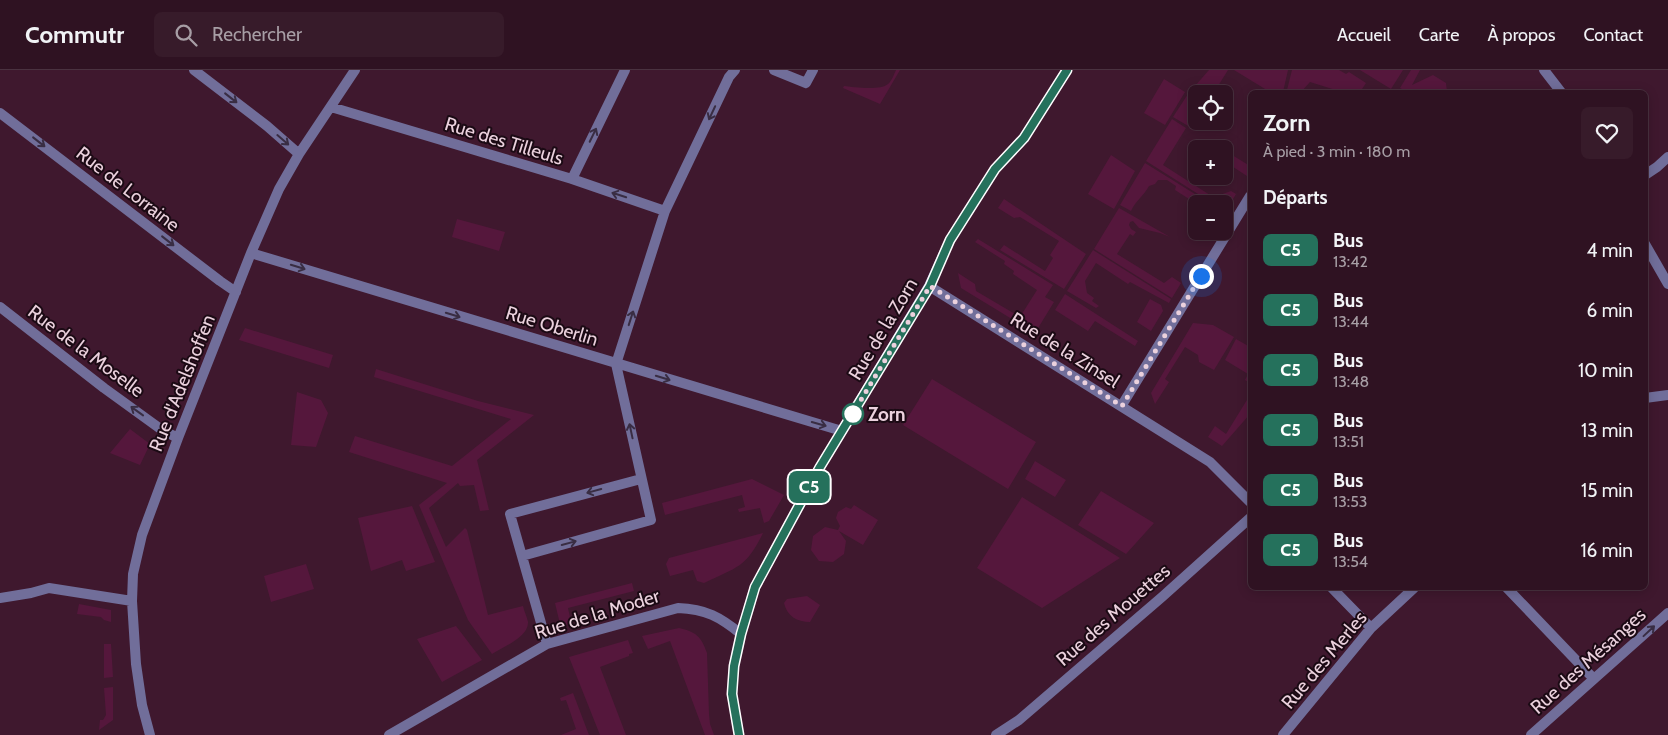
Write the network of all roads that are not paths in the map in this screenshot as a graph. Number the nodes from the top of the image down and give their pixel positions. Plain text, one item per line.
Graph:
1 (194, 70) edge
2 (355, 70) edge
3 (625, 70) edge
4 (735, 70) edge
5 (774, 70) edge
6 (813, 70) edge
7 (1067, 70) edge
8 (1544, 70) edge
9 (1559, 90) edge
10 (331, 107) junction
11 (0, 113) edge
12 (299, 154) junction
13 (1668, 157) edge
14 (1648, 173) edge
15 (572, 180) junction
16 (1248, 199) edge
17 (665, 210) junction
18 (1648, 249) edge
19 (251, 253) junction
20 (1668, 284) edge
21 (930, 286) junction
22 (236, 292) junction
23 (0, 307) edge
24 (616, 364) junction
25 (1668, 395) edge
26 (1648, 398) edge
27 (1122, 406) junction
28 (842, 431) junction
29 (178, 438) junction
30 (641, 479) junction
31 (1248, 500) edge
32 (1248, 520) edge
33 (522, 556) junction
34 (1334, 590) edge
35 (1412, 590) edge
36 (1509, 590) edge
37 (0, 598) edge
38 (132, 601) junction
39 (1668, 613) edge
40 (1371, 628) junction
41 (741, 634) junction
42 (547, 644) junction
43 (1594, 679) junction
44 (150, 735) edge
45 (389, 735) edge
46 (739, 735) edge
47 (996, 735) edge
48 (1283, 735) edge
49 (1531, 735) edge

1 -> 12 street
2 - 10 street, Rue d'Adelshoffen
15 -> 3 street
4 -> 17 street
5 - 6 street
7 - 21 street, Rue de la Zorn
8 - 9 street
10 - 12 street, Rue d'Adelshoffen
10 - 15 street, Rue des Tilleuls
11 -> 22 street, Rue de Lorraine
12 - 19 street, Rue d'Adelshoffen
13 - 14 street
17 -> 15 street, Rue des Tilleuls
16 - 27 street
24 -> 17 street
18 - 20 street
19 - 22 street, Rue d'Adelshoffen
19 -> 24 street, Rue Oberlin
21 - 27 street, Rue de la Zinsel
21 - 28 street, Rue de la Zorn
22 - 29 street, Rue d'Adelshoffen
29 -> 23 street, Rue de la Moselle
24 -> 28 street, Rue Oberlin
30 -> 24 street
25 - 26 street
27 - 31 street, Rue de la Zinsel
28 - 41 street, Rue de la Zorn
29 - 38 street, Rue d'Adelshoffen
33 -> 30 street
30 -> 33 street
32 - 47 street, Rue des Mouettes
33 - 42 street
34 - 40 street
35 - 40 street, Rue des Merles
36 - 43 street
37 - 38 street
38 - 44 street, Rue d'Adelshoffen
43 -> 39 street, Rue des Mésanges
40 - 48 street, Rue des Merles
41 - 42 street, Rue de la Moder
41 - 46 street, Rue de la Zorn
42 - 45 street, Rue de la Moder
43 - 49 street, Rue des Mésanges

